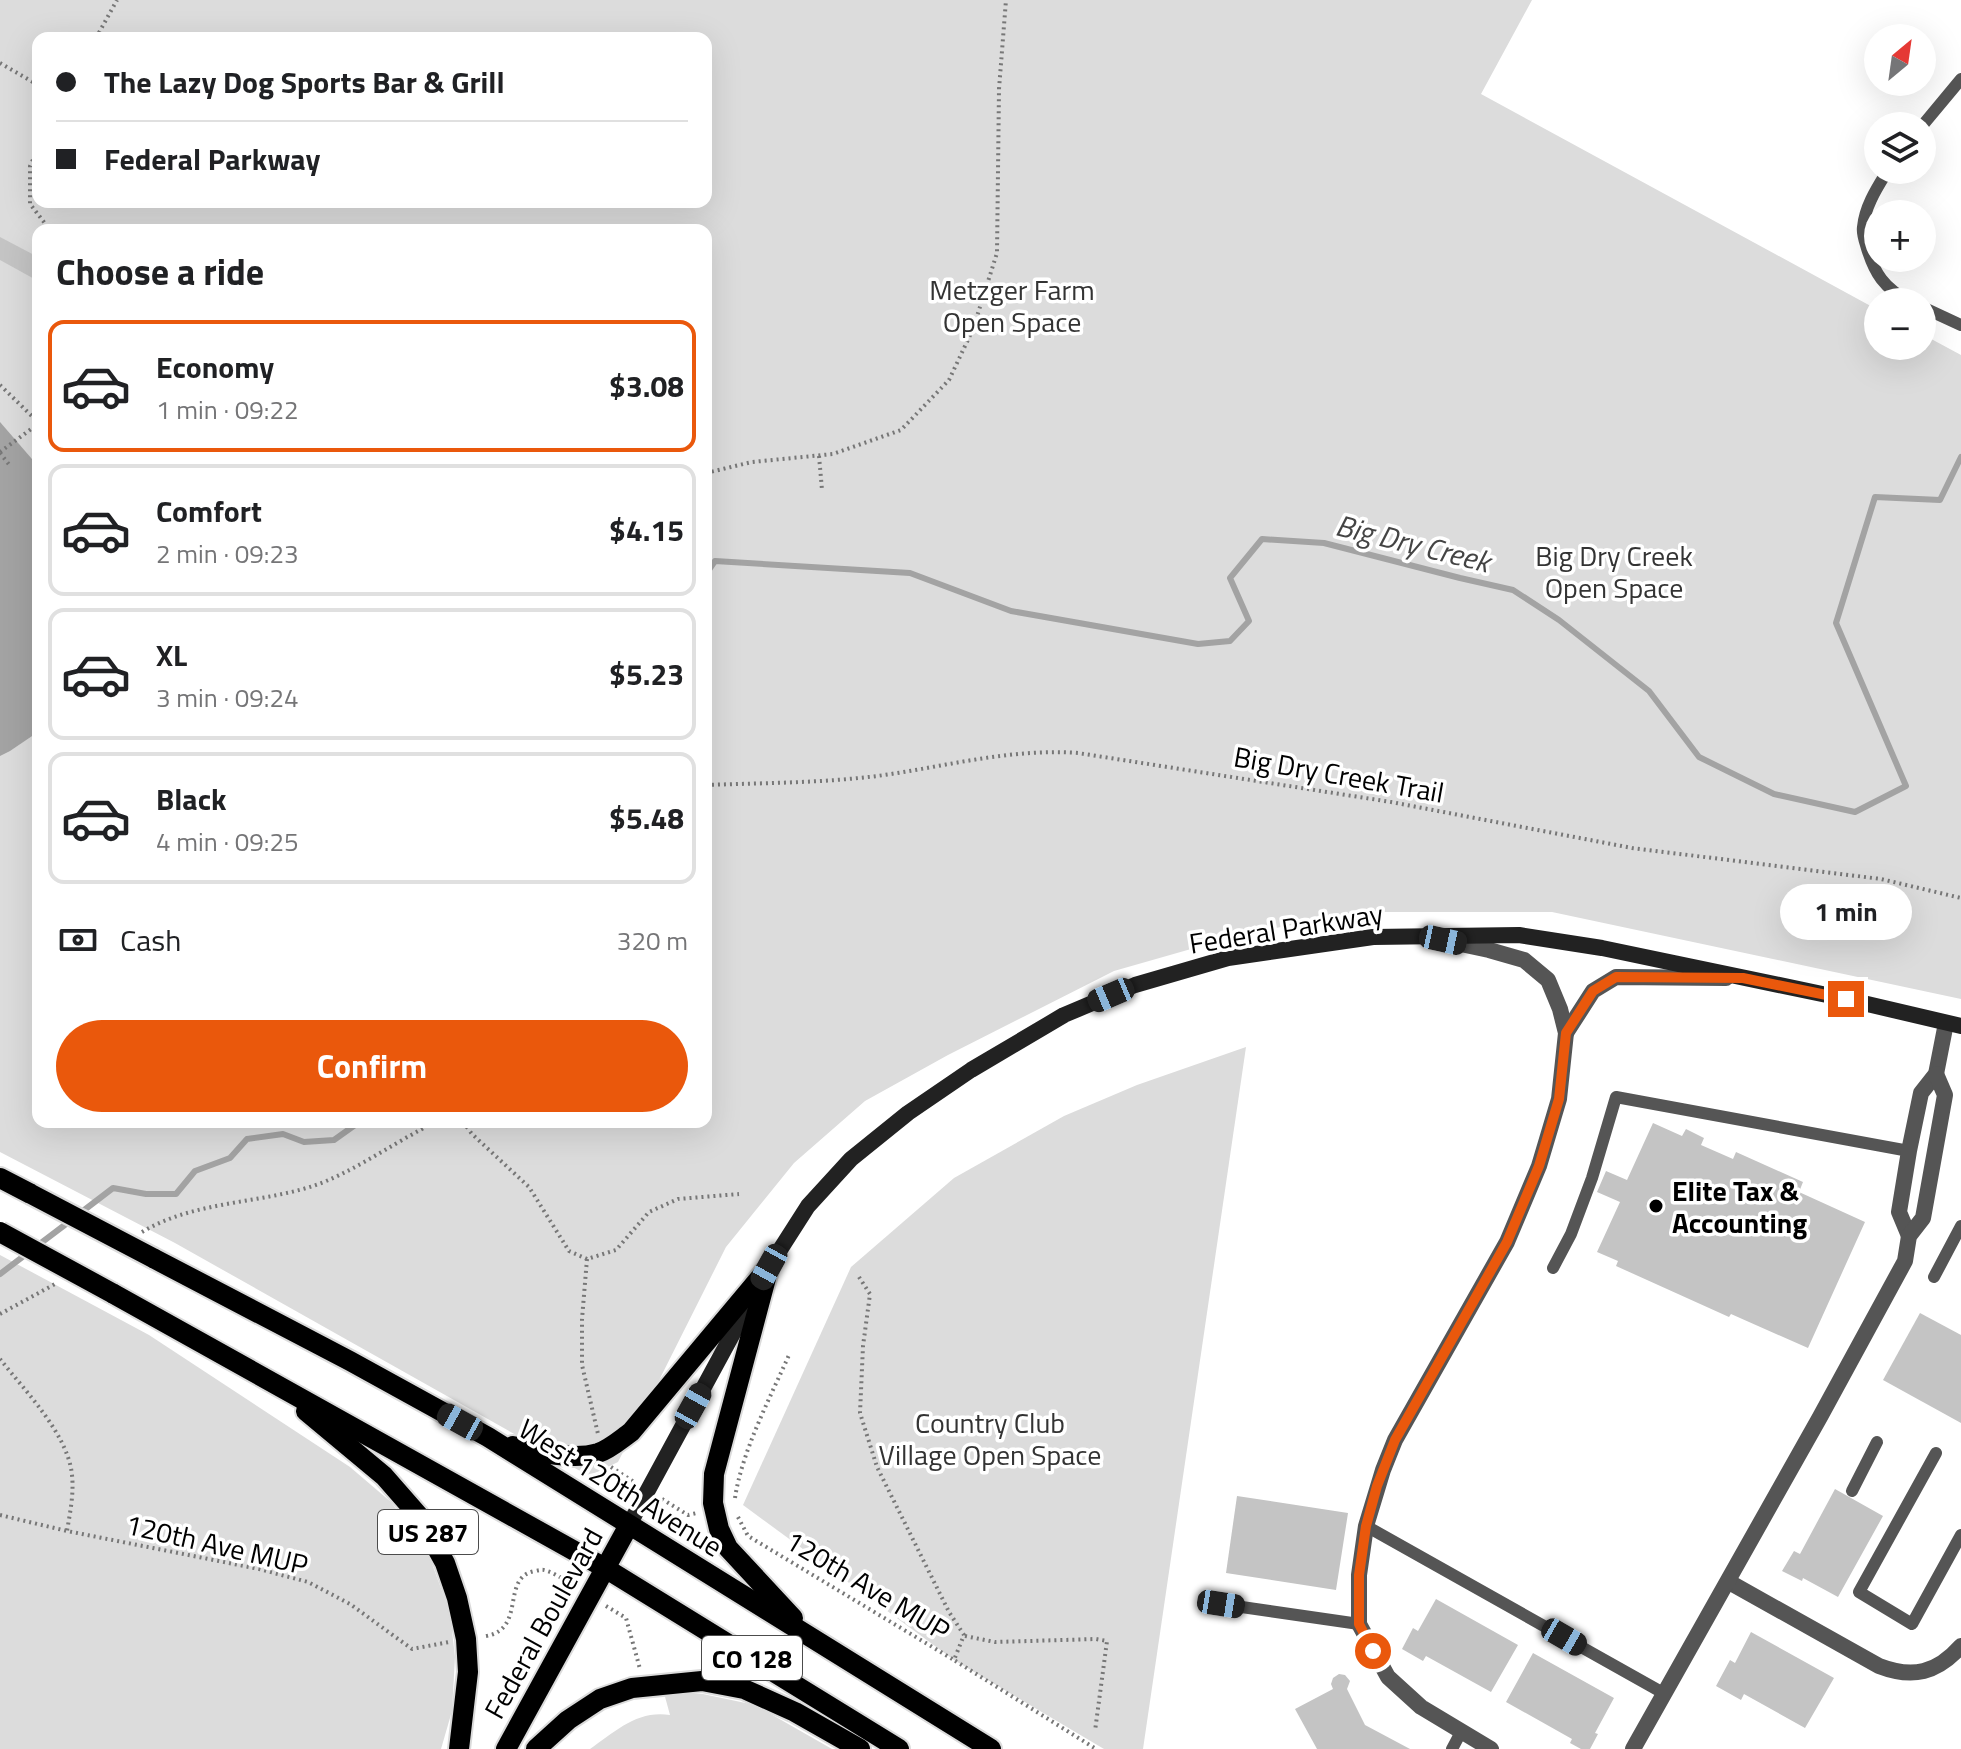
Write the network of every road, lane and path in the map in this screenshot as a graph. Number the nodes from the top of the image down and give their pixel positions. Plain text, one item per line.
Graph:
1 (117, 0) edge
2 (1006, 0) edge
3 (99, 32) edge
4 (0, 63) edge
5 (1961, 79) edge
6 (32, 82) edge
7 (1934, 112) edge
8 (32, 162) edge
9 (1880, 184) edge
10 (32, 207) edge
11 (33, 208) edge
12 (45, 224) edge
13 (1890, 288) edge
14 (1936, 313) edge
15 (1961, 325) edge
16 (0, 385) edge
17 (32, 417) edge
18 (32, 428) edge
19 (0, 452) edge
20 (819, 456) junction
21 (11, 467) dead end
22 (712, 472) edge
23 (822, 490) dead end
24 (712, 785) edge
25 (1961, 898) edge
26 (1421, 935) junction
27 (1743, 978) junction
28 (1954, 1025) edge
29 (1566, 1033) junction
30 (1936, 1074) junction
31 (421, 1128) edge
32 (468, 1128) edge
33 (1909, 1151) junction
34 (0, 1178) edge
35 (739, 1194) dead end
36 (0, 1232) edge
37 (1959, 1233) edge
38 (137, 1235) dead end
39 (1909, 1236) junction
40 (587, 1259) junction
41 (769, 1267) junction
42 (1553, 1268) dead end
43 (859, 1277) dead end
44 (1934, 1277) dead end
45 (62, 1280) dead end
46 (0, 1314) edge
47 (789, 1355) dead end
48 (0, 1359) edge
49 (266, 1378) junction
50 (597, 1432) dead end
51 (488, 1437) junction
52 (1877, 1442) dead end
53 (1936, 1453) dead end
54 (1852, 1491) dead end
55 (0, 1515) edge
56 (629, 1525) junction
57 (1366, 1526) junction
58 (67, 1531) junction
59 (1961, 1535) edge
60 (605, 1568) junction
61 (558, 1576) dead end
62 (1729, 1582) junction
63 (1221, 1604) dead end
64 (626, 1618) dead end
65 (1359, 1624) junction
66 (964, 1635) junction
67 (812, 1638) junction
68 (466, 1639) junction
69 (1961, 1646) edge
70 (954, 1660) junction
71 (645, 1686) junction
72 (1665, 1694) junction
73 (1095, 1731) dead end
74 (1461, 1732) junction
75 (459, 1749) edge
76 (506, 1749) edge
77 (536, 1749) edge
78 (860, 1749) edge
79 (899, 1749) edge
80 (991, 1749) edge
81 (1096, 1749) edge
82 (1452, 1749) edge
83 (1491, 1749) edge
84 (1633, 1749) edge

1 - 3 path
2 - 20 path
4 - 6 path
5 - 7 lane
8 - 10 path
9 - 13 lane
11 - 12 path
14 - 15 lane
16 - 17 path
18 - 19 path
19 - 21 path
20 - 22 path
20 - 23 path
24 - 25 path, Big Dry Creek Trail
26 - 27 main road, Federal Parkway
26 - 29 street
26 - 41 main road, Federal Parkway
27 - 28 main road, Federal Parkway
27 - 29 street
28 - 30 street
29 - 57 street
30 - 33 street
30 - 39 street
31 - 38 path
32 - 40 path
33 - 39 street
33 - 42 lane
34 - 51 main road, West 120th Avenue, bridge
35 - 40 path
36 - 49 main road, US 287, bridge
37 - 44 lane
39 - 62 street
40 - 50 path
41 - 51 main road
41 - 56 main road, Federal Parkway
41 - 67 main road
43 - 66 path, 120th Ave MUP
45 - 46 path
47 - 70 path, 120th Ave MUP
48 - 58 path
49 - 60 main road, US 287
49 - 68 main road, US 287
51 - 56 main road, West 120th Avenue
52 - 54 lane
53 - 59 lane
55 - 58 path, 120th Ave MUP
56 - 60 main road, Federal Boulevard
56 - 67 main road, West 120th Avenue / CO 128
57 - 65 street
57 - 72 lane
58 - 68 path, 120th Ave MUP
60 - 76 main road, Federal Boulevard
60 - 79 main road, CO 128
61 - 68 path, 120th Ave MUP
62 - 69 street
62 - 72 street
63 - 65 lane
64 - 71 path
65 - 74 street
66 - 70 path, 120th Ave MUP
66 - 73 path
67 - 80 main road, West 120th Avenue / CO 128
68 - 75 main road, US 287
70 - 81 path, 120th Ave MUP
71 - 77 main road
71 - 78 main road
72 - 84 street
74 - 82 lane
74 - 83 street

